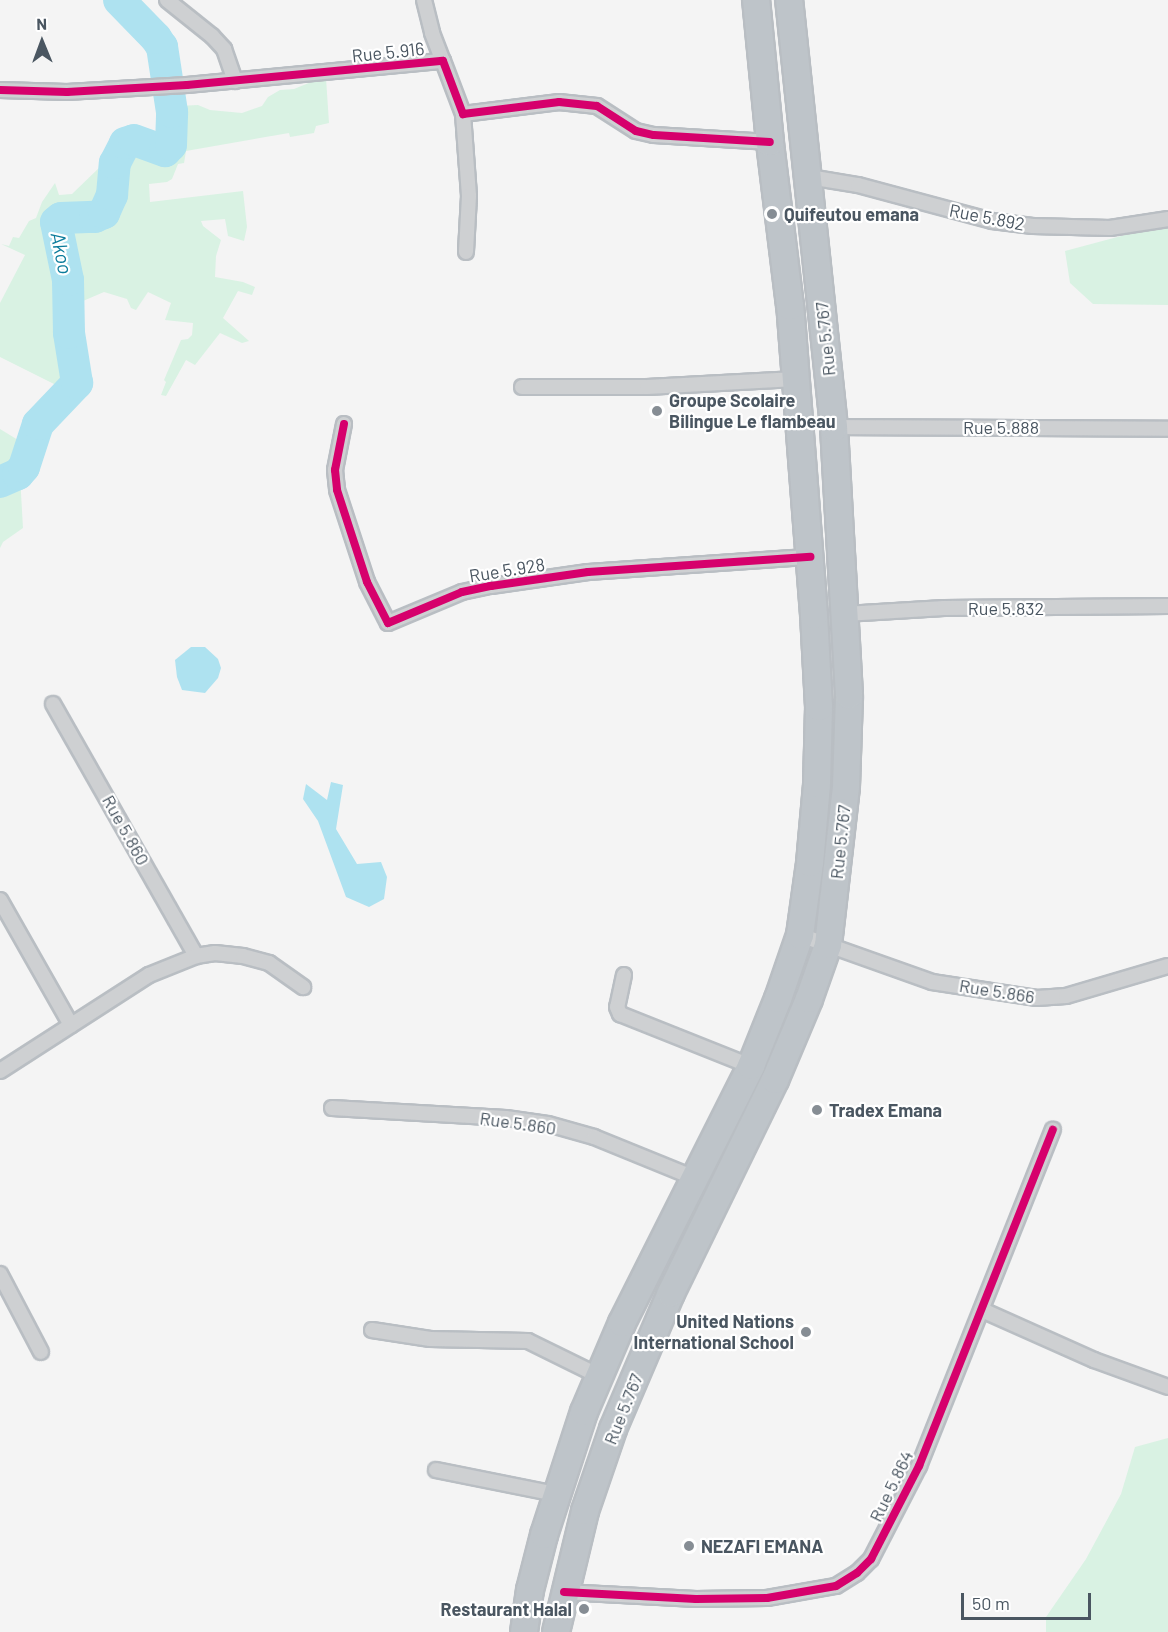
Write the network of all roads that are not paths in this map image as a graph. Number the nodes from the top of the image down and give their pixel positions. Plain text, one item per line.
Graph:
1 (168, 0) edge
2 (424, 0) edge
3 (756, 0) edge
4 (789, 0) edge
5 (443, 61) junction
6 (236, 81) junction
7 (0, 90) edge
8 (463, 114) junction
9 (770, 142) junction
10 (809, 177) junction
11 (1168, 219) edge
12 (466, 252) dead end
13 (796, 379) junction
14 (522, 387) dead end
15 (344, 424) dead end
16 (834, 427) junction
17 (1168, 429) edge
18 (810, 556) junction
19 (1168, 606) edge
20 (845, 614) junction
21 (53, 705) dead end
22 (0, 900) edge
23 (800, 935) junction
24 (828, 945) junction
25 (196, 956) junction
26 (1168, 966) edge
27 (624, 975) dead end
28 (303, 987) dead end
29 (71, 1024) junction
30 (751, 1066) junction
31 (0, 1071) edge
32 (332, 1107) dead end
33 (1053, 1130) dead end
34 (695, 1178) junction
35 (0, 1274) edge
36 (982, 1310) junction
37 (372, 1330) dead end
38 (41, 1352) dead end
39 (599, 1376) junction
40 (1168, 1387) edge
41 (436, 1470) dead end
42 (556, 1494) junction
43 (564, 1592) junction
44 (524, 1632) edge
45 (556, 1632) edge

1 - 6 street
2 - 5 street
3 - 9 highway
4 - 10 highway, Rue 5.767
5 - 6 street, Rue 5.916
5 - 8 street, Rue 5.916
6 - 7 street, Rue 5.916
8 - 9 street
8 - 12 street, Rue 5.916
9 - 13 highway
10 - 11 street, Rue 5.892
10 - 16 highway, Rue 5.767
13 - 14 street
13 - 18 highway
15 - 18 street, Rue 5.928
16 - 17 street, Rue 5.888
16 - 20 highway, Rue 5.767
18 - 23 highway
19 - 20 street, Rue 5.832
20 - 24 highway, Rue 5.767
21 - 25 street, Rue 5.860
22 - 29 street
23 - 24 street, Rue 5.866
23 - 30 highway
24 - 26 street, Rue 5.866
24 - 43 highway, Rue 5.767
25 - 28 street
25 - 29 street
27 - 30 street
29 - 31 street
30 - 34 highway
32 - 34 street, Rue 5.860
33 - 36 street, Rue 5.864
34 - 39 highway
35 - 38 street
36 - 40 street
36 - 43 street, Rue 5.864
37 - 39 street
39 - 42 highway
41 - 42 street
42 - 44 highway
43 - 45 highway, Rue 5.767

